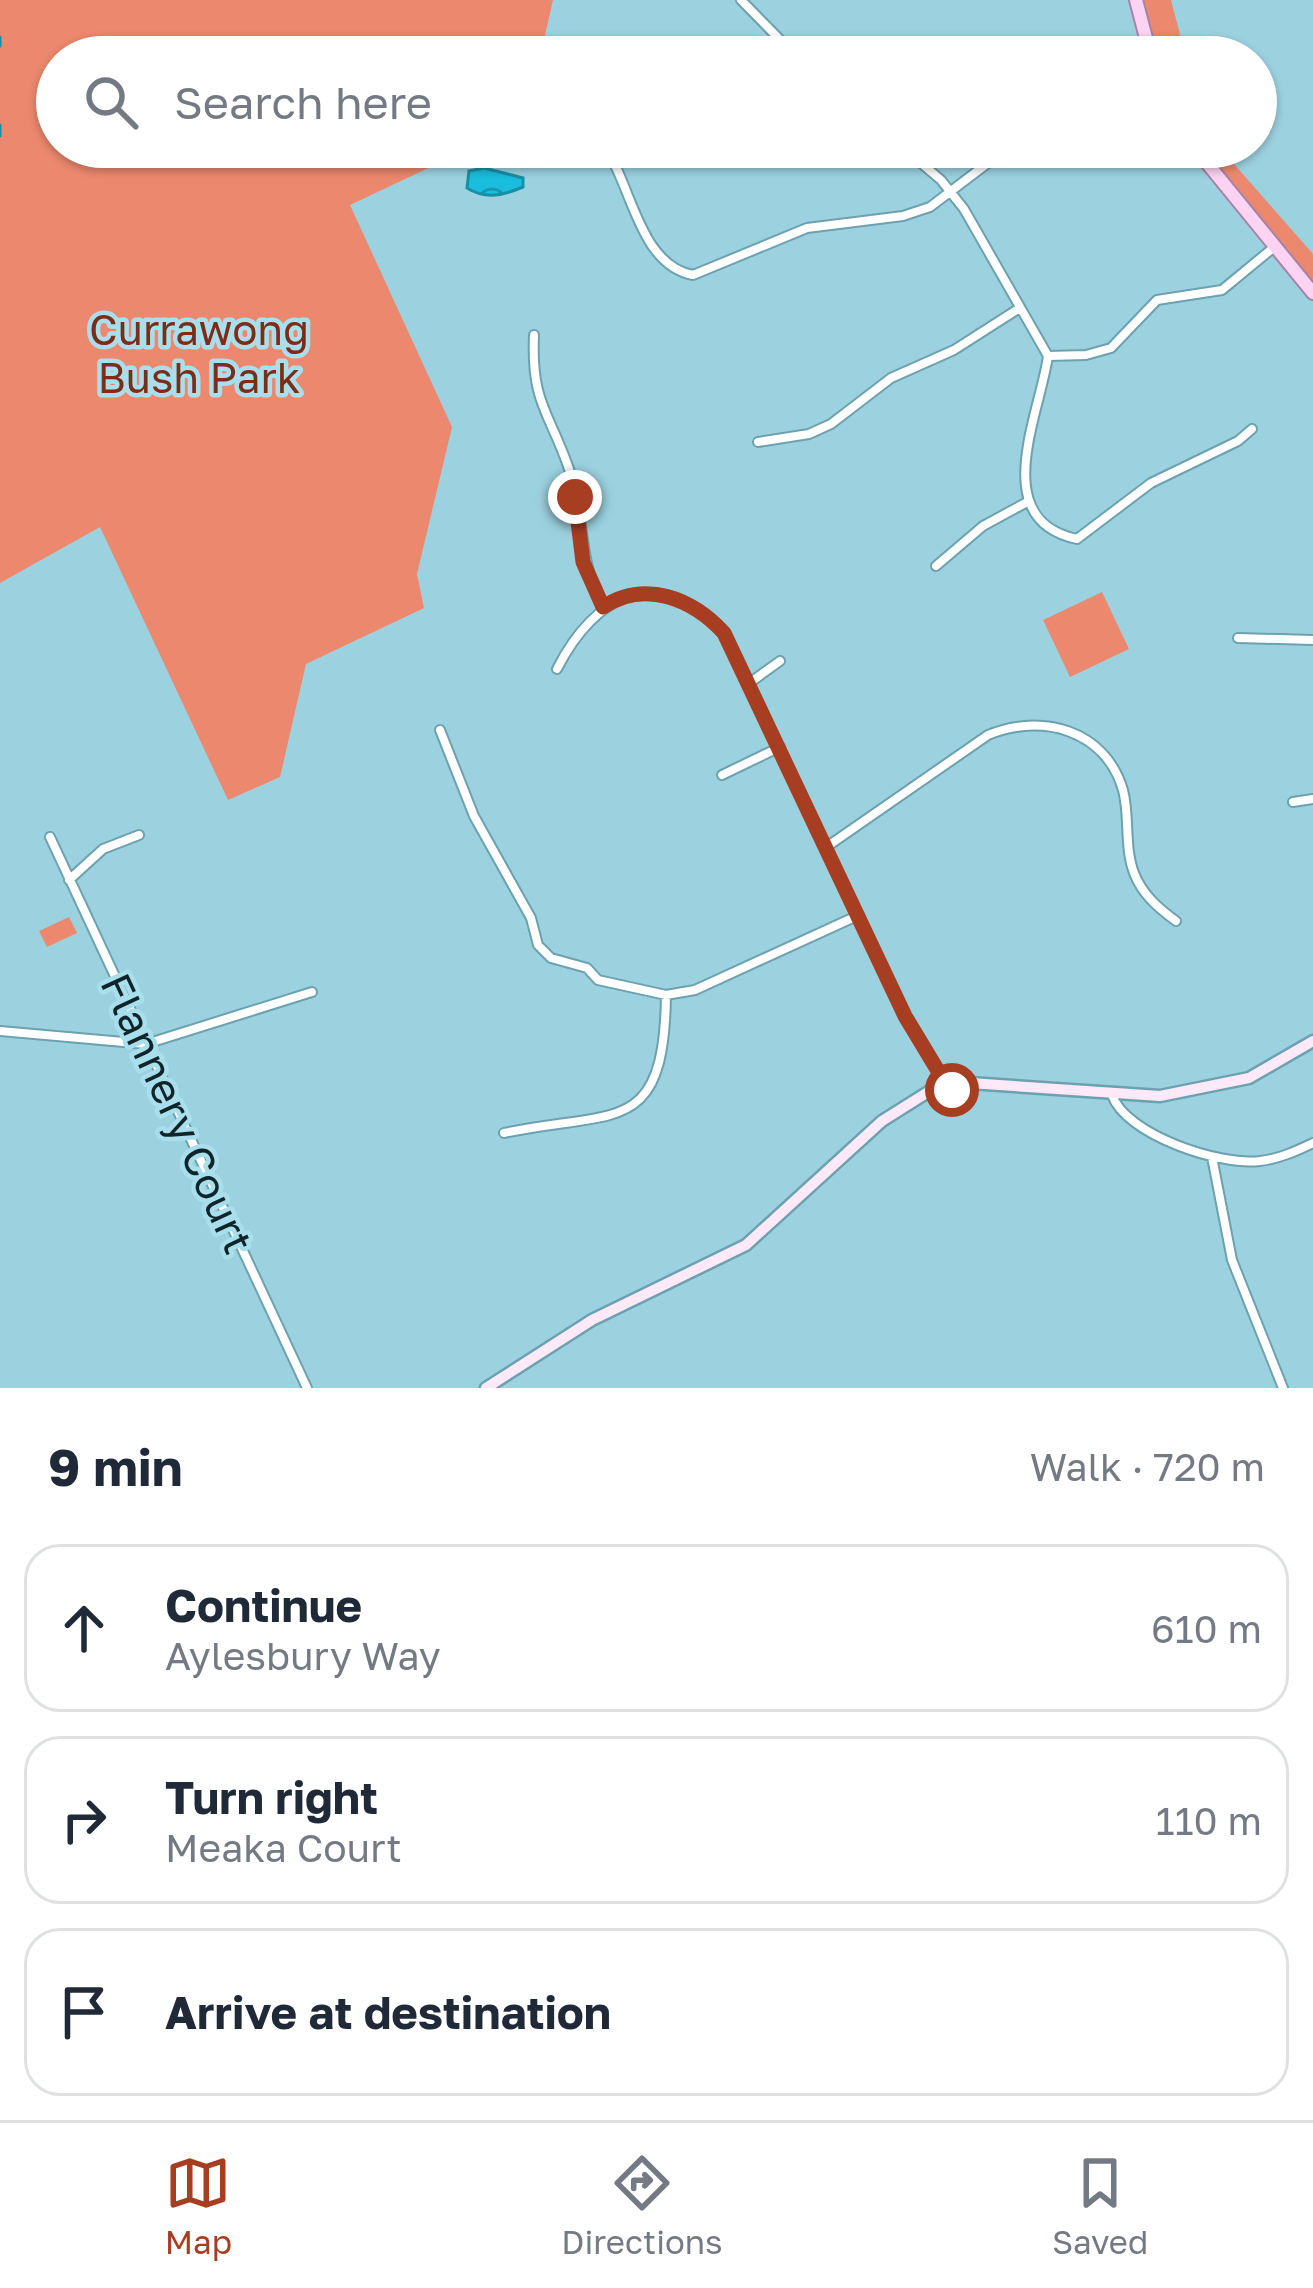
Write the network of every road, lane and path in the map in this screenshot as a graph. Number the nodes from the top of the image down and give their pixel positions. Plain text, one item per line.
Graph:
1 (741, 0) edge
2 (1136, 0) edge
3 (776, 36) edge
4 (1145, 36) edge
5 (616, 168) edge
6 (925, 168) edge
7 (983, 168) edge
8 (1210, 168) edge
9 (952, 193) junction
10 (1273, 248) junction
11 (1310, 284) edge
12 (1018, 310) junction
13 (534, 335) dead end
14 (1048, 356) junction
15 (1252, 429) dead end
16 (758, 442) dead end
17 (1029, 501) junction
18 (936, 566) dead end
19 (603, 607) junction
20 (1238, 638) dead end
21 (1313, 640) edge
22 (780, 661) dead end
23 (557, 669) dead end
24 (748, 685) junction
25 (440, 730) dead end
26 (780, 747) junction
27 (722, 775) dead end
28 (1313, 799) edge
29 (1292, 802) dead end
30 (140, 835) dead end
31 (50, 836) dead end
32 (825, 848) junction
33 (69, 880) junction
34 (859, 915) junction
35 (1176, 921) dead end
36 (311, 992) dead end
37 (666, 995) junction
38 (0, 1030) edge
39 (1313, 1041) edge
40 (146, 1044) junction
41 (940, 1074) junction
42 (956, 1082) junction
43 (936, 1088) junction
44 (1112, 1095) junction
45 (504, 1133) dead end
46 (1313, 1142) edge
47 (1212, 1157) junction
48 (307, 1388) edge
49 (486, 1388) edge
50 (1283, 1388) edge

1 - 3 street
2 - 4 main road
5 - 9 street
6 - 9 street
7 - 9 street
8 - 10 main road
9 - 12 street
10 - 11 main road
10 - 14 street
12 - 14 street
12 - 16 street
13 - 19 street
14 - 17 street
15 - 17 street
17 - 18 street
19 - 23 street
19 - 24 street
20 - 21 street
22 - 24 street
24 - 26 street
25 - 37 street
26 - 27 street
26 - 32 street
28 - 29 street
30 - 33 street
31 - 33 street, Flannery Court
32 - 34 street
32 - 35 street
33 - 40 street, Flannery Court
34 - 37 street
34 - 41 street
36 - 40 street
37 - 45 street
38 - 40 street
39 - 44 main road
40 - 48 street, Flannery Court
41 - 42 main road
41 - 43 main road
42 - 43 main road
42 - 44 main road
43 - 49 main road
44 - 47 street
46 - 47 street
47 - 50 street

